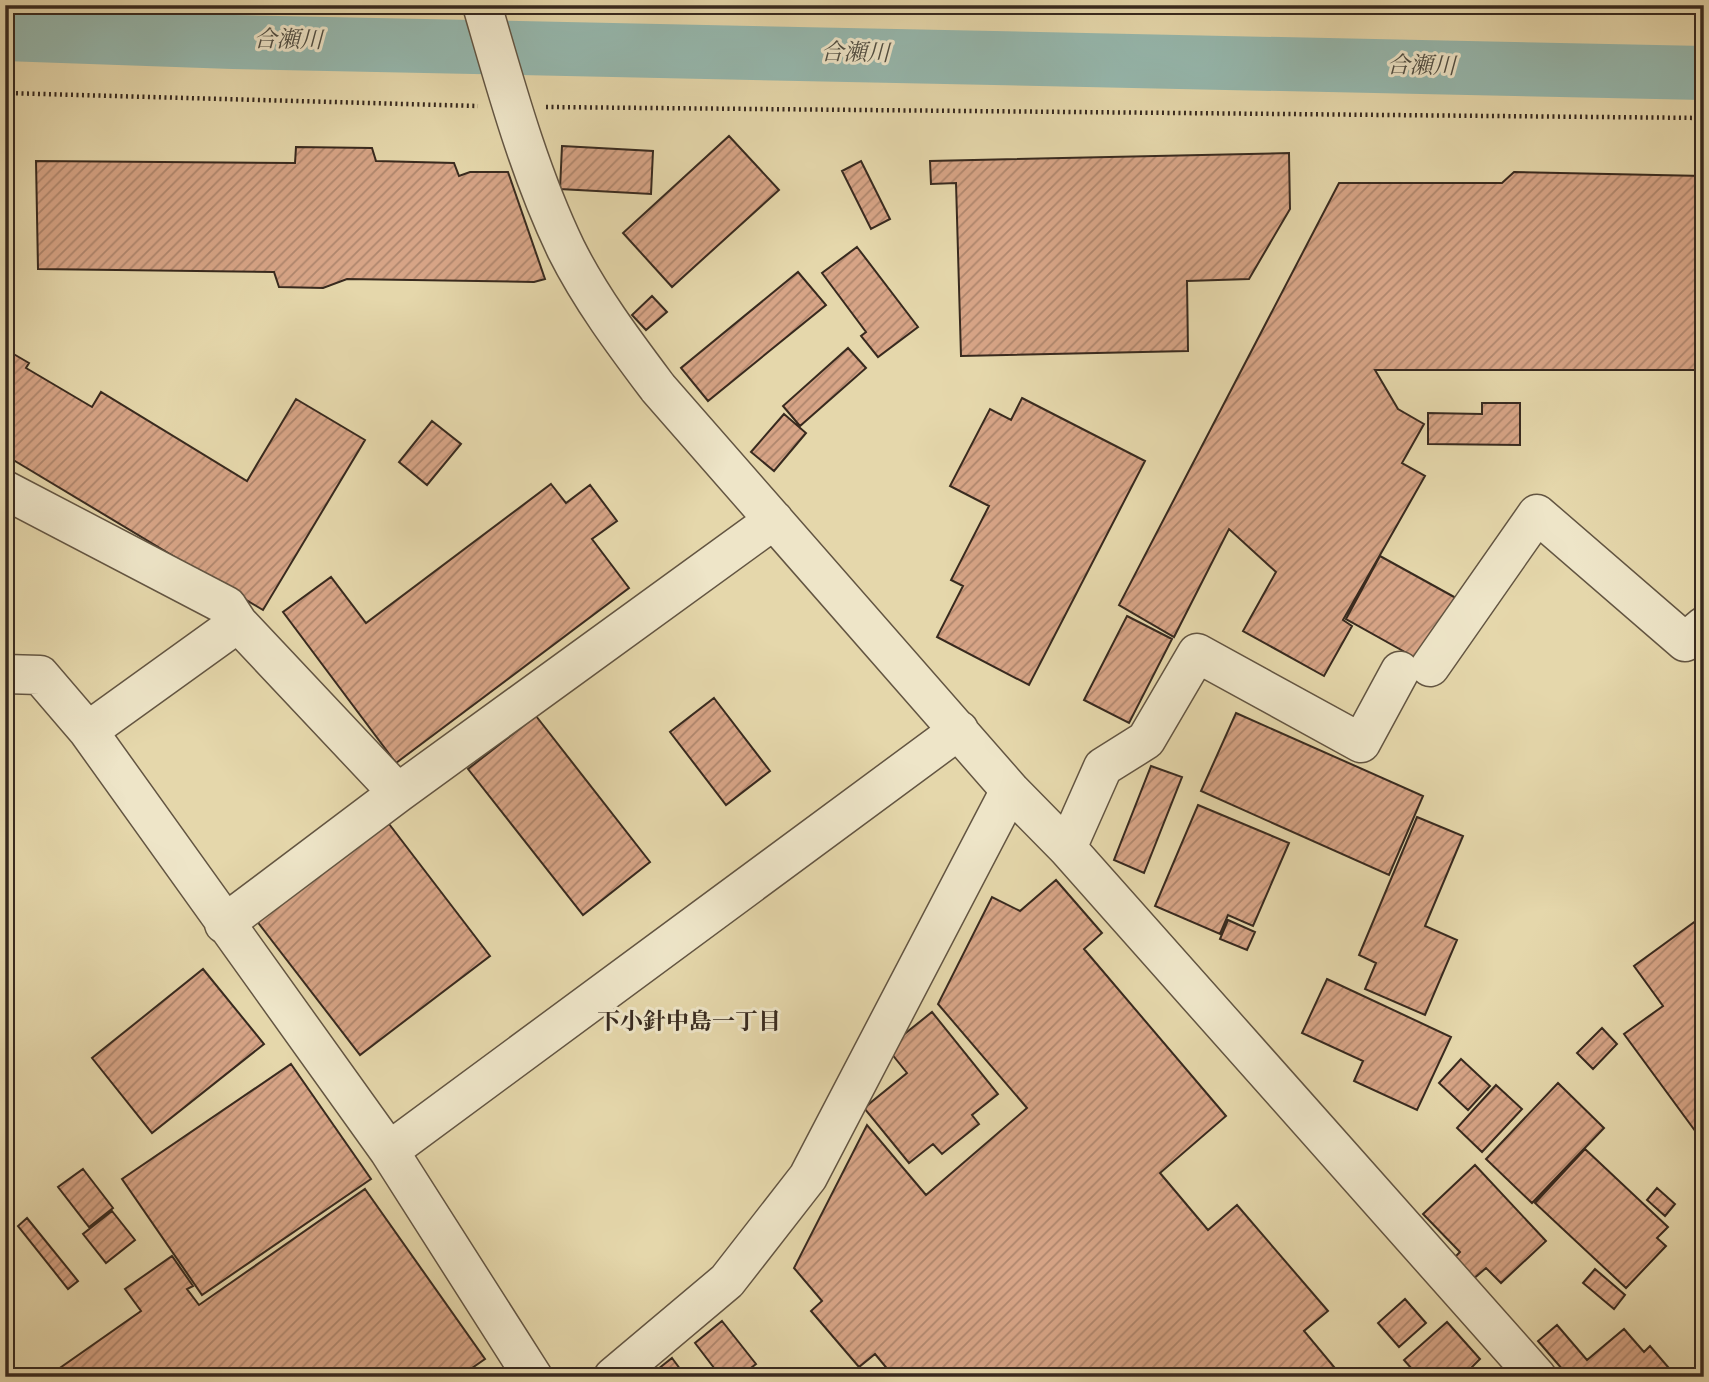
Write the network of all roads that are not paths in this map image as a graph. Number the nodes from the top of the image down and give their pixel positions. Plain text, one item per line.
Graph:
1 (482, 5) edge
2 (5, 490) edge
3 (774, 520) junction
4 (238, 623) junction
5 (1704, 626) edge
6 (5, 674) edge
7 (959, 730) junction
8 (88, 731) junction
9 (1010, 790) junction
10 (398, 793) junction
11 (1067, 848) junction
12 (224, 924) junction
13 (389, 1151) junction
14 (533, 1377) edge
15 (613, 1377) edge
16 (1537, 1377) edge

1 - 3 street
2 - 4 street
3 - 7 street
3 - 10 street
4 - 8 street
4 - 10 street
5 - 11 street
6 - 8 street
7 - 9 street
7 - 13 street
8 - 12 street
9 - 11 street
9 - 15 street
10 - 12 street
11 - 16 street
12 - 13 street
13 - 14 street

